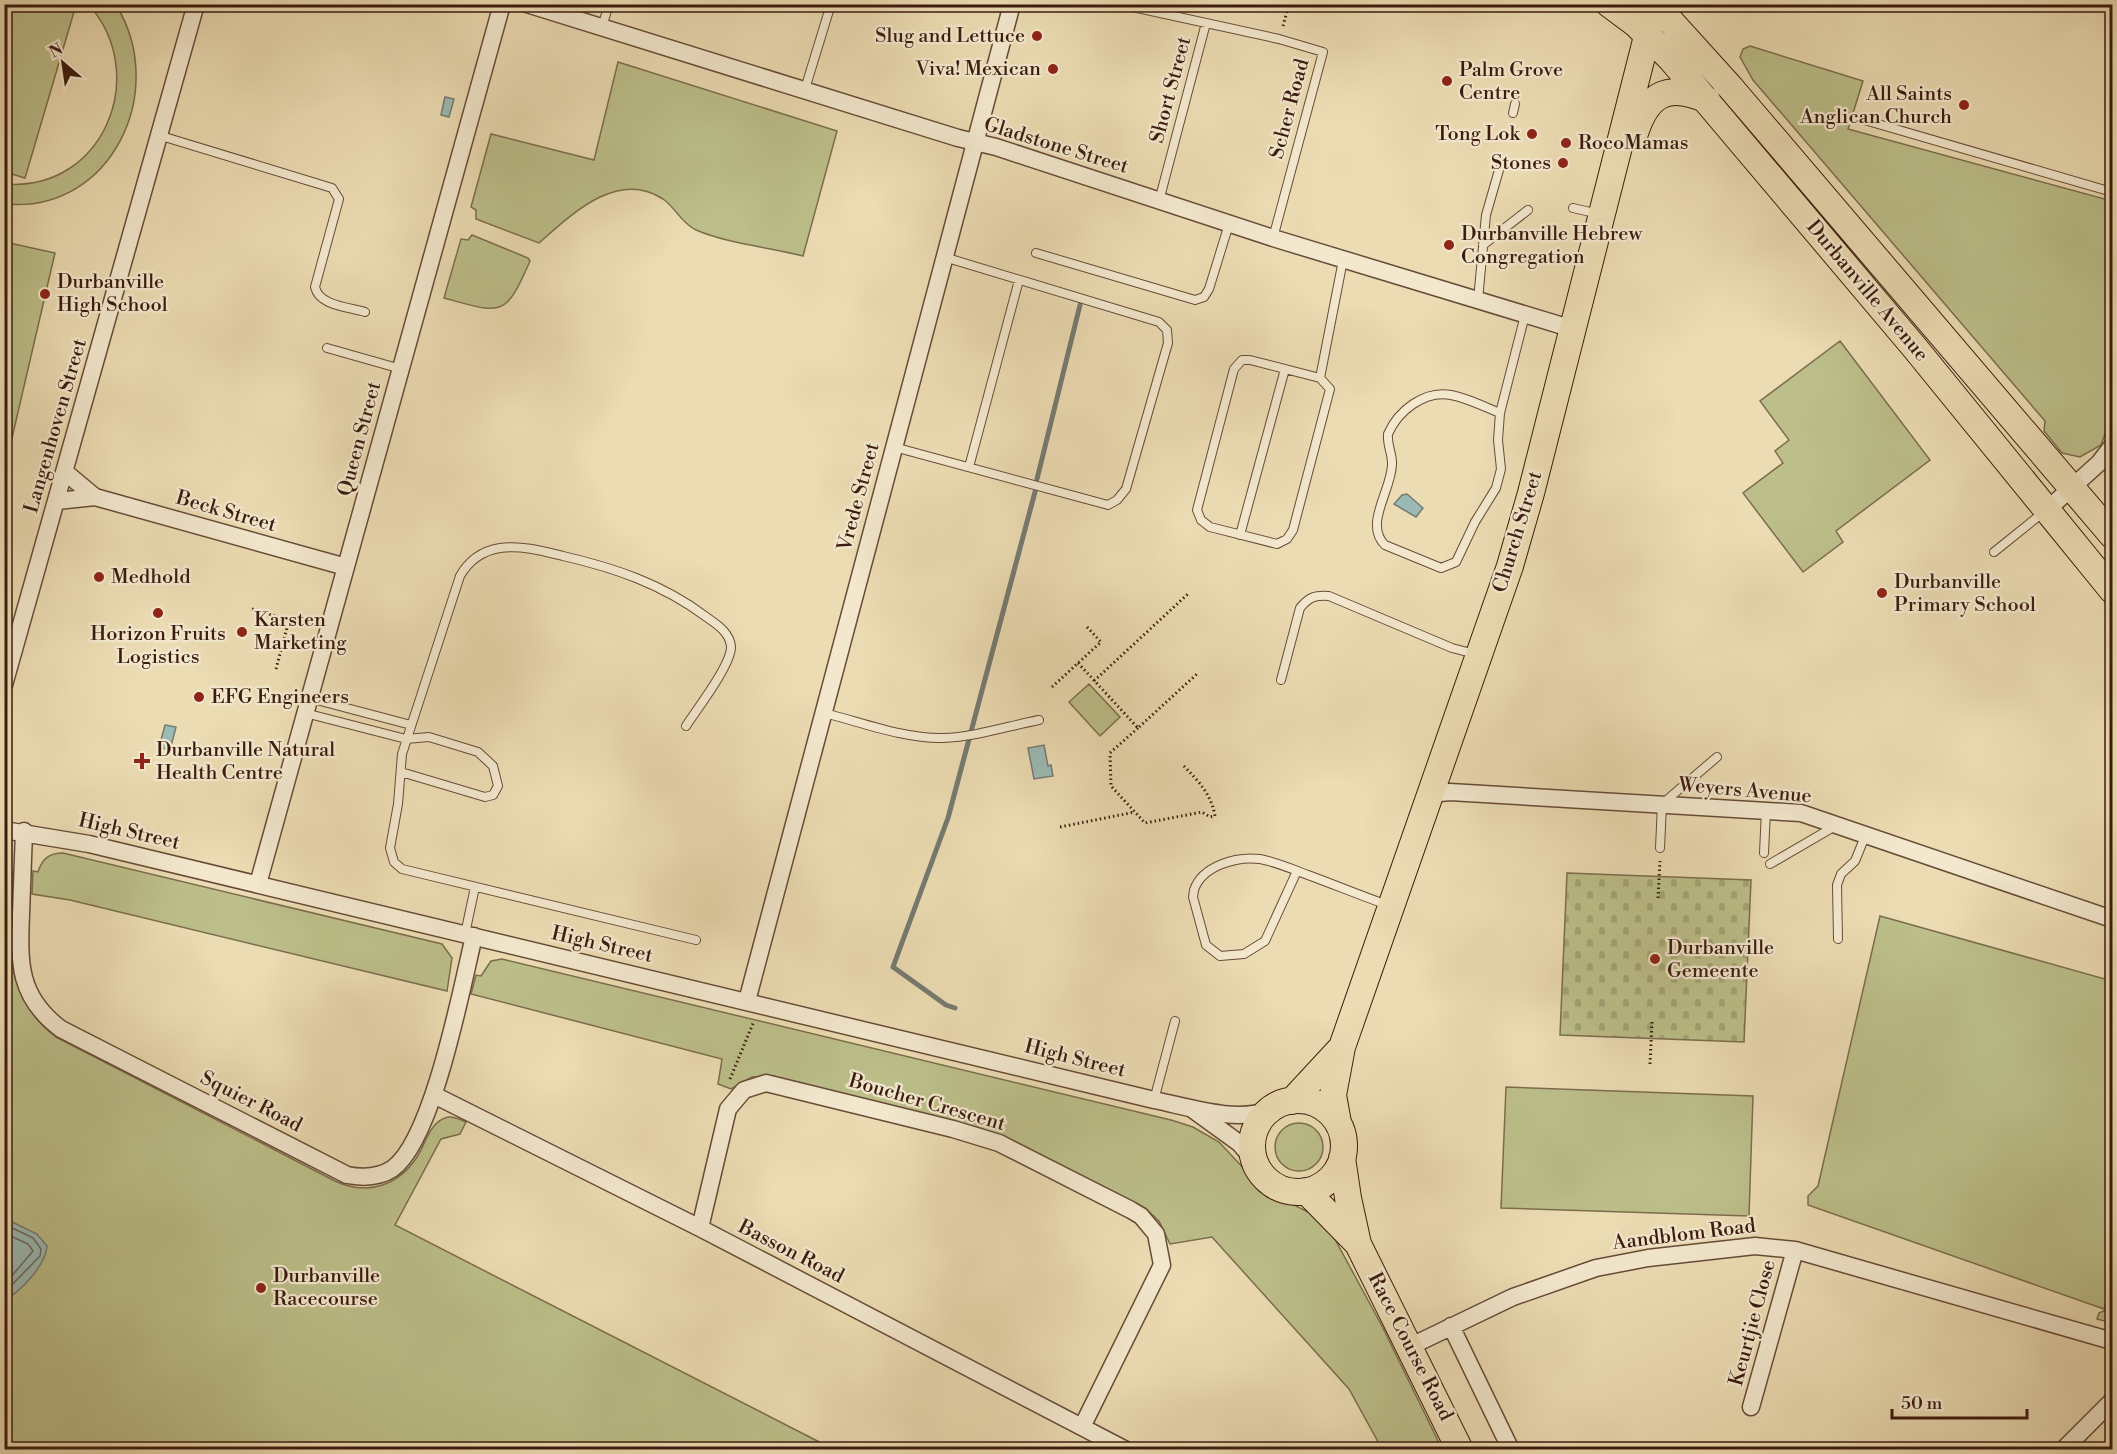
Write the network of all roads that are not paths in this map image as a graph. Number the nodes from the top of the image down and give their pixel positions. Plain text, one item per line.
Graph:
1 (196, 4) edge
2 (502, 4) edge
3 (609, 4) edge
4 (831, 4) edge
5 (1012, 4) edge
6 (1119, 4) edge
7 (1609, 4) edge
8 (1655, 5) edge
9 (537, 6) edge
10 (1206, 23) junction
11 (602, 27) junction
12 (1647, 34) junction
13 (805, 89) junction
14 (1707, 100) junction
15 (1854, 117) dead end
16 (158, 135) junction
17 (975, 142) junction
18 (1499, 170) dead end
19 (1612, 178) junction
20 (2112, 192) edge
21 (1159, 201) junction
22 (1573, 208) dead end
23 (1528, 210) dead end
24 (1602, 214) junction
25 (1229, 224) junction
26 (1273, 238) junction
27 (1483, 245) junction
28 (1036, 253) dead end
29 (944, 257) junction
30 (1343, 260) junction
31 (1019, 280) junction
32 (1478, 300) junction
33 (365, 312) dead end
34 (1525, 315) junction
35 (1573, 329) junction
36 (327, 348) dead end
37 (401, 369) junction
38 (1285, 369) junction
39 (1320, 378) junction
40 (1500, 413) junction
41 (2112, 446) edge
42 (894, 447) junction
43 (969, 467) junction
44 (65, 472) junction
45 (2073, 486) junction
46 (95, 497) junction
47 (57, 501) junction
48 (2048, 509) junction
49 (1240, 535) junction
50 (2112, 535) edge
51 (1994, 552) dead end
52 (346, 567) junction
53 (2112, 590) edge
54 (1479, 655) junction
55 (1281, 680) dead end
56 (4, 685) edge
57 (307, 706) junction
58 (824, 713) junction
59 (1039, 720) dead end
60 (411, 724) junction
61 (686, 726) dead end
62 (406, 740) junction
63 (1717, 757) dead end
64 (401, 772) junction
65 (1430, 794) junction
66 (1662, 804) junction
67 (1766, 809) junction
68 (1839, 824) junction
69 (4, 830) edge
70 (24, 831) junction
71 (1866, 834) junction
72 (1660, 848) road end
73 (1764, 853) dead end
74 (1770, 864) dead end
75 (1297, 871) junction
76 (258, 884) junction
77 (475, 887) junction
78 (1390, 906) junction
79 (2112, 919) edge
80 (469, 935) junction
81 (1838, 939) dead end
82 (696, 940) dead end
83 (747, 1001) junction
84 (1175, 1021) dead end
85 (1342, 1047) junction
86 (434, 1095) junction
87 (1154, 1100) junction
88 (1281, 1106) junction
89 (1189, 1107) junction
90 (1338, 1123) junction
91 (1342, 1158) junction
92 (1254, 1160) junction
93 (1306, 1191) junction
94 (700, 1228) junction
95 (1358, 1244) junction
96 (1795, 1250) junction
97 (1451, 1326) junction
98 (2112, 1341) edge
99 (1409, 1347) junction
100 (2112, 1401) edge
101 (1751, 1407) dead end
102 (1082, 1427) junction
103 (1126, 1449) edge
104 (1460, 1449) edge
105 (1511, 1449) edge
106 (2063, 1449) edge

1 - 16 street, Langenhoven Street
2 - 37 street, Queen Street
3 - 11 lane
4 - 13 lane
5 - 17 street, Vrede Street
6 - 10 lane, Scher Road
7 - 12 main road, Durbanville Avenue
8 - 12 main road, Church Street
8 - 45 main road, Durbanville Avenue
9 - 11 street, Gladstone Street
10 - 21 lane, Short Street
10 - 26 lane, Scher Road
11 - 13 street, Gladstone Street
12 - 14 main road, Durbanville Avenue
12 - 19 main road, Church Street
13 - 17 street, Gladstone Street
14 - 19 main road
14 - 48 main road, Durbanville Avenue
15 - 20 lane
16 - 33 lane
16 - 44 street, Langenhoven Street
17 - 21 street, Gladstone Street
17 - 29 street, Vrede Street
18 - 27 lane
19 - 24 main road, Church Street
21 - 25 street, Gladstone Street
22 - 24 lane
23 - 27 lane
24 - 35 main road, Church Street
25 - 26 street, Gladstone Street
25 - 28 lane
26 - 30 street, Gladstone Street
27 - 32 lane
29 - 31 lane
29 - 42 street, Vrede Street
30 - 32 street, Gladstone Street
30 - 39 lane
31 - 43 lane
31 - 43 lane
32 - 34 street, Gladstone Street
34 - 35 street, Gladstone Street
34 - 40 lane
35 - 54 main road, Church Street
36 - 37 lane
37 - 52 street, Queen Street
38 - 39 lane
38 - 49 lane
38 - 49 lane
39 - 49 lane
40 - 40 lane
41 - 45 street
42 - 43 lane
42 - 58 street, Vrede Street
44 - 46 street, Beck Street
44 - 47 street, Langenhoven Street
45 - 48 street
45 - 50 main road, Durbanville Avenue
46 - 47 street, Beck Street
46 - 52 street, Beck Street
47 - 56 street, Langenhoven Street
48 - 51 lane
48 - 53 main road, Durbanville Avenue
52 - 57 street, Queen Street
54 - 55 lane
54 - 65 main road, Church Street
57 - 60 lane
57 - 62 lane
57 - 76 street, Queen Street
58 - 59 lane
58 - 83 street, Vrede Street
60 - 61 lane
60 - 62 lane
62 - 64 lane
62 - 64 lane
63 - 66 lane
64 - 77 lane
65 - 66 street, Weyers Avenue
65 - 78 main road, Church Street
66 - 67 street, Weyers Avenue
66 - 72 lane
67 - 68 street, Weyers Avenue
67 - 73 lane
68 - 71 street, Weyers Avenue
68 - 74 lane
69 - 70 street, High Street
70 - 76 street, High Street
70 - 86 street, Squier Road
71 - 79 street, Weyers Avenue
71 - 81 lane
75 - 75 lane
75 - 78 lane
76 - 80 street, High Street
77 - 80 lane
77 - 82 lane
78 - 85 main road, Church Street
80 - 83 street, High Street
80 - 86 street, Squier Road
83 - 87 street, High Street
84 - 87 lane
85 - 88 main road, Church Street
85 - 90 main road, Church Street
86 - 94 street, Basson Road
87 - 89 street, High Street
88 - 89 street, High Street
88 - 90 main road
88 - 92 main road
89 - 92 street, High Street
90 - 91 main road, Race Course Road
91 - 93 main road
91 - 95 main road, Race Course Road
92 - 93 main road
93 - 95 main road, Race Course Road
94 - 102 street, Basson Road
94 - 102 street, Boucher Crescent
95 - 99 main road, Race Course Road
96 - 97 street, Aandblom Road
96 - 98 street, Aandblom Road
96 - 101 street, Keurtjie Close
97 - 99 street, Aandblom Road
97 - 105 street
99 - 104 main road, Race Course Road
100 - 106 street
102 - 103 street, Basson Road

